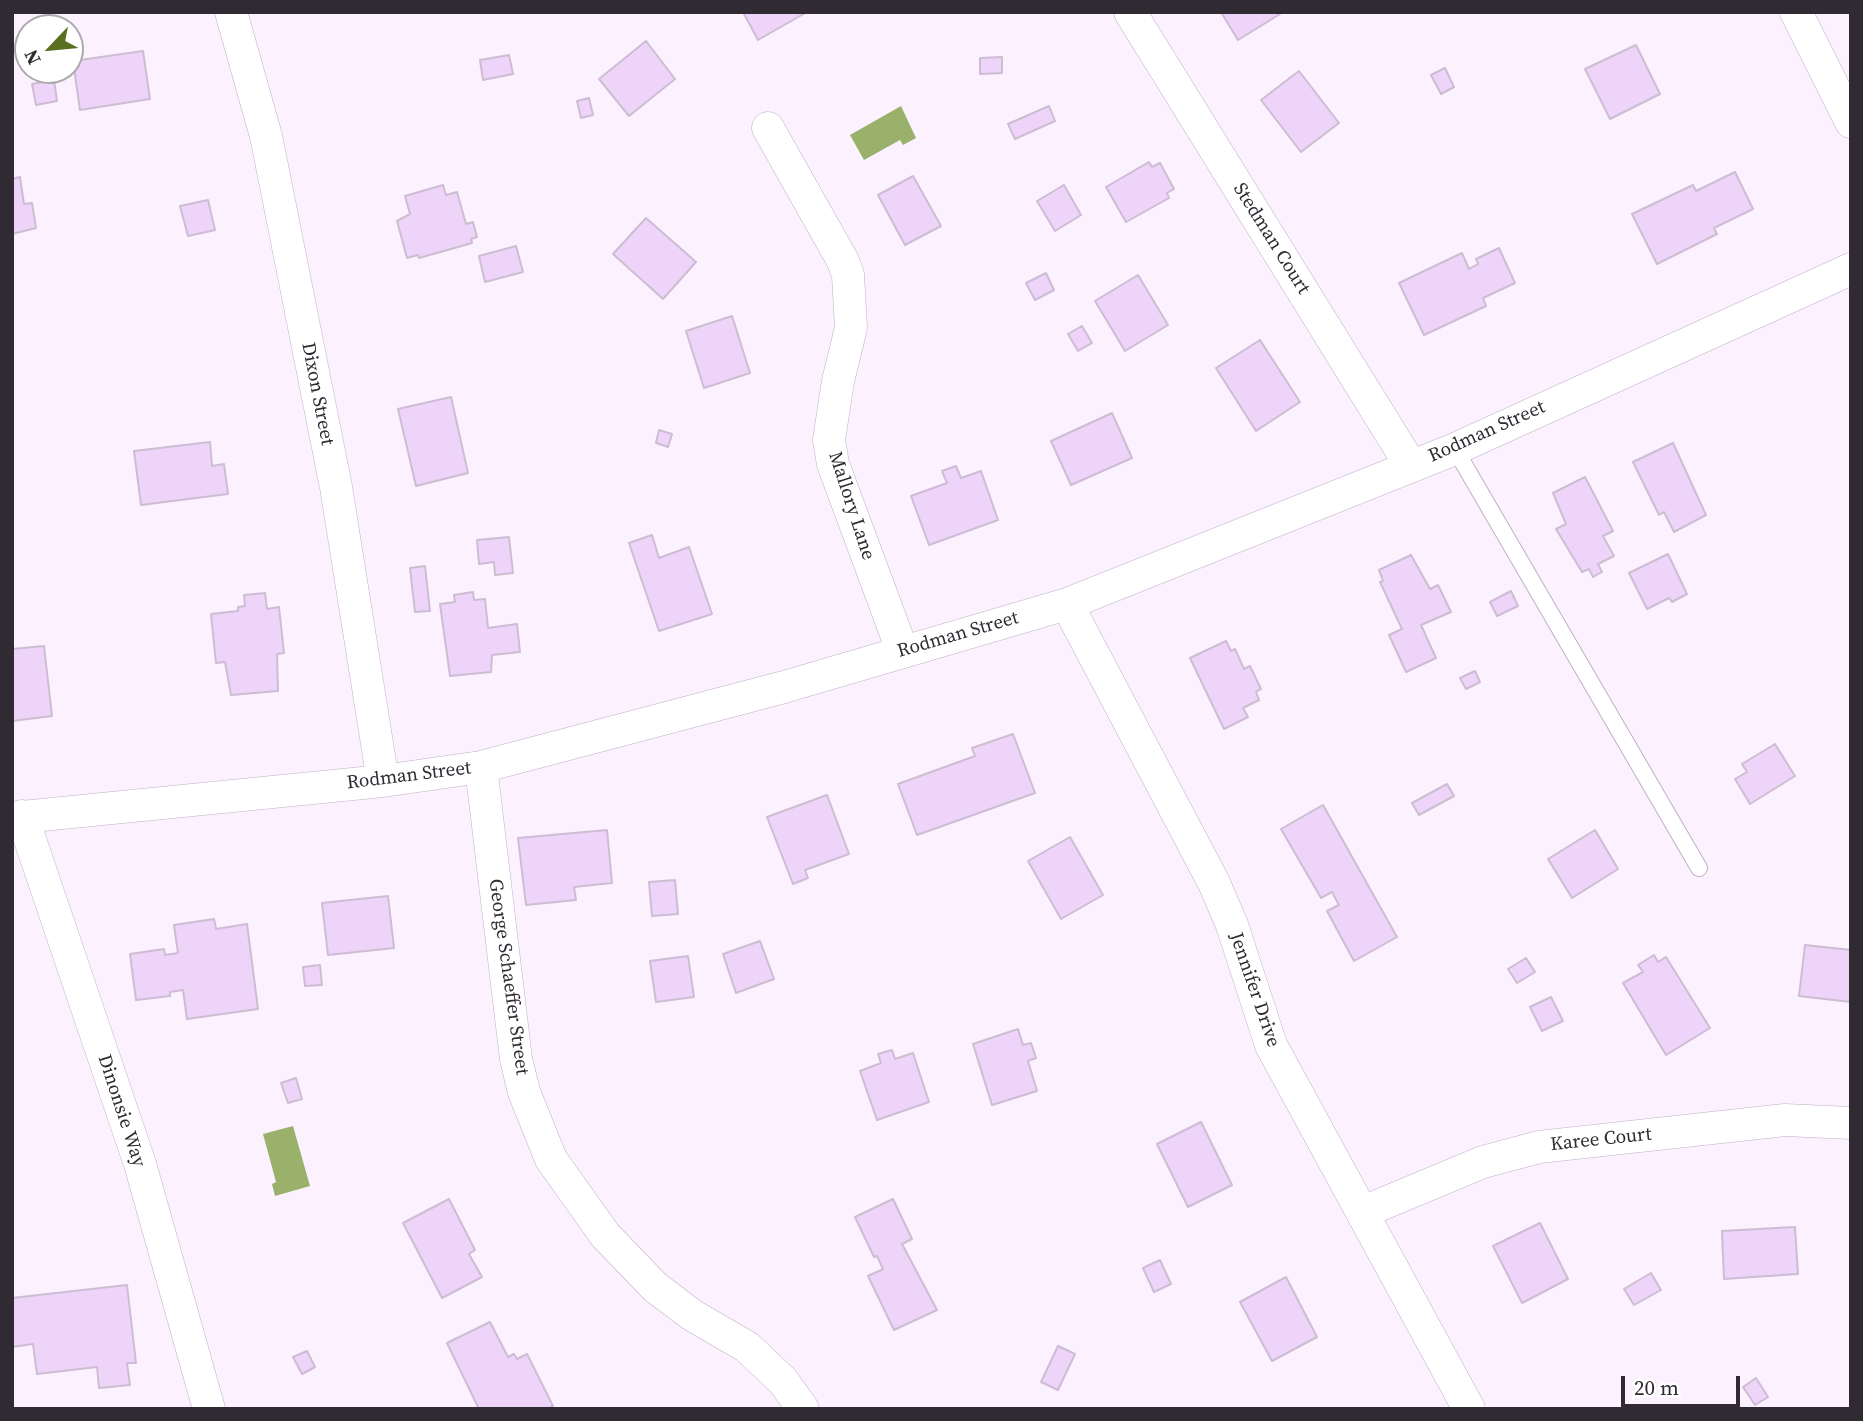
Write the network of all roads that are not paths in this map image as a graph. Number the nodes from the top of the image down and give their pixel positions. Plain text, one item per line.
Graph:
1 (231, 12) edge
2 (1130, 12) edge
3 (1796, 12) edge
4 (1851, 122) edge
5 (768, 128) dead end
6 (1851, 269) edge
7 (1455, 449) junction
8 (1411, 466) junction
9 (1067, 604) junction
10 (902, 650) junction
11 (481, 767) junction
12 (383, 781) junction
13 (17, 817) edge
14 (1699, 868) dead end
15 (1851, 1123) edge
16 (1363, 1212) junction
17 (209, 1409) edge
18 (803, 1409) edge
19 (1469, 1409) edge

1 - 12 street, Dixon Street
2 - 8 street, Stedman Court
3 - 4 street
5 - 10 street, Mallory Lane
6 - 7 street, Rodman Street
7 - 8 street, Rodman Street
7 - 14 lane
8 - 9 street, Rodman Street
9 - 10 street, Rodman Street
9 - 16 street, Jennifer Drive
10 - 11 street, Rodman Street
11 - 12 street, Rodman Street
11 - 18 street, George Schaeffer Street
12 - 13 street, Rodman Street
13 - 17 street, Dinonsie Way
15 - 16 street, Karee Court
16 - 19 street, Jennifer Drive

